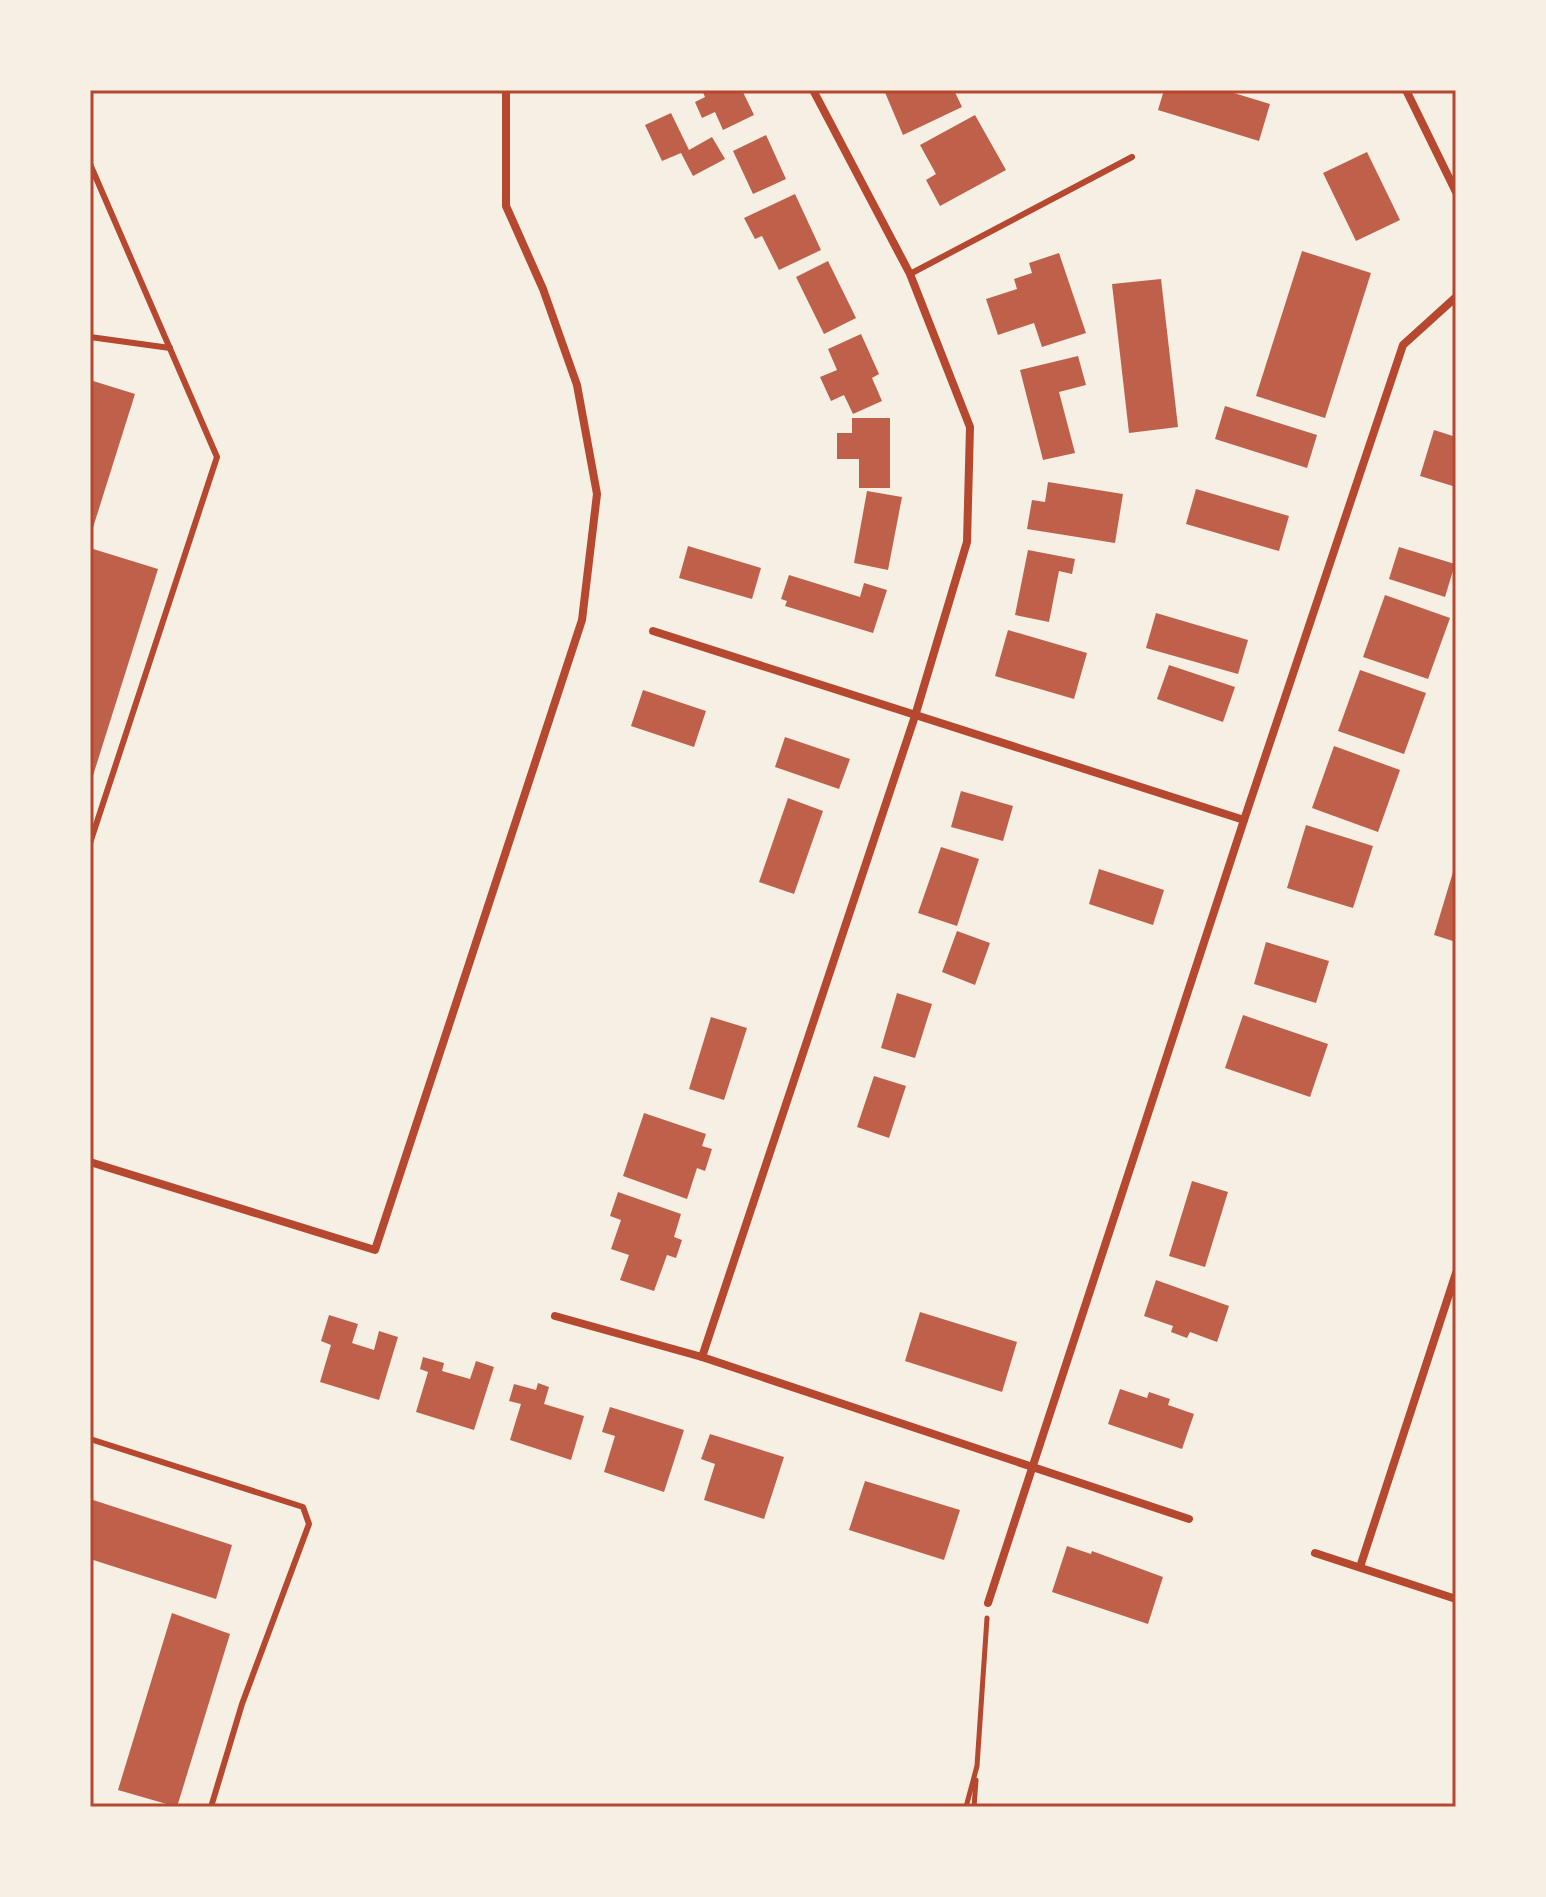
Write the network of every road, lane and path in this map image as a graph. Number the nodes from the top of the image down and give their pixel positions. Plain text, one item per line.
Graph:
1 (506, 90) edge
2 (813, 90) edge
3 (1406, 90) edge
4 (1132, 157) dead end
5 (90, 164) edge
6 (1456, 192) edge
7 (910, 274) junction
8 (1456, 297) edge
9 (90, 337) edge
10 (170, 348) junction
11 (653, 631) dead end
12 (915, 716) junction
13 (1244, 820) junction
14 (90, 843) edge
15 (90, 1162) edge
16 (1456, 1273) edge
17 (555, 1316) dead end
18 (702, 1357) junction
19 (90, 1439) edge
20 (1033, 1466) junction
21 (1189, 1519) dead end
22 (1315, 1553) dead end
23 (1360, 1567) junction
24 (1456, 1599) edge
25 (988, 1603) joint
26 (977, 1766) junction
27 (211, 1807) edge
28 (966, 1807) edge
29 (974, 1807) edge

1 - 15 street
2 - 7 street
3 - 6 street
4 - 7 lane
5 - 10 lane
7 - 12 street
8 - 13 street
9 - 10 lane
10 - 14 lane
11 - 12 street
12 - 13 street
12 - 18 street
13 - 20 street
16 - 23 street
17 - 18 street
18 - 20 street
19 - 27 lane
20 - 21 street
20 - 25 street
22 - 23 street
23 - 24 street
25 - 26 path
26 - 28 path
26 - 29 path

